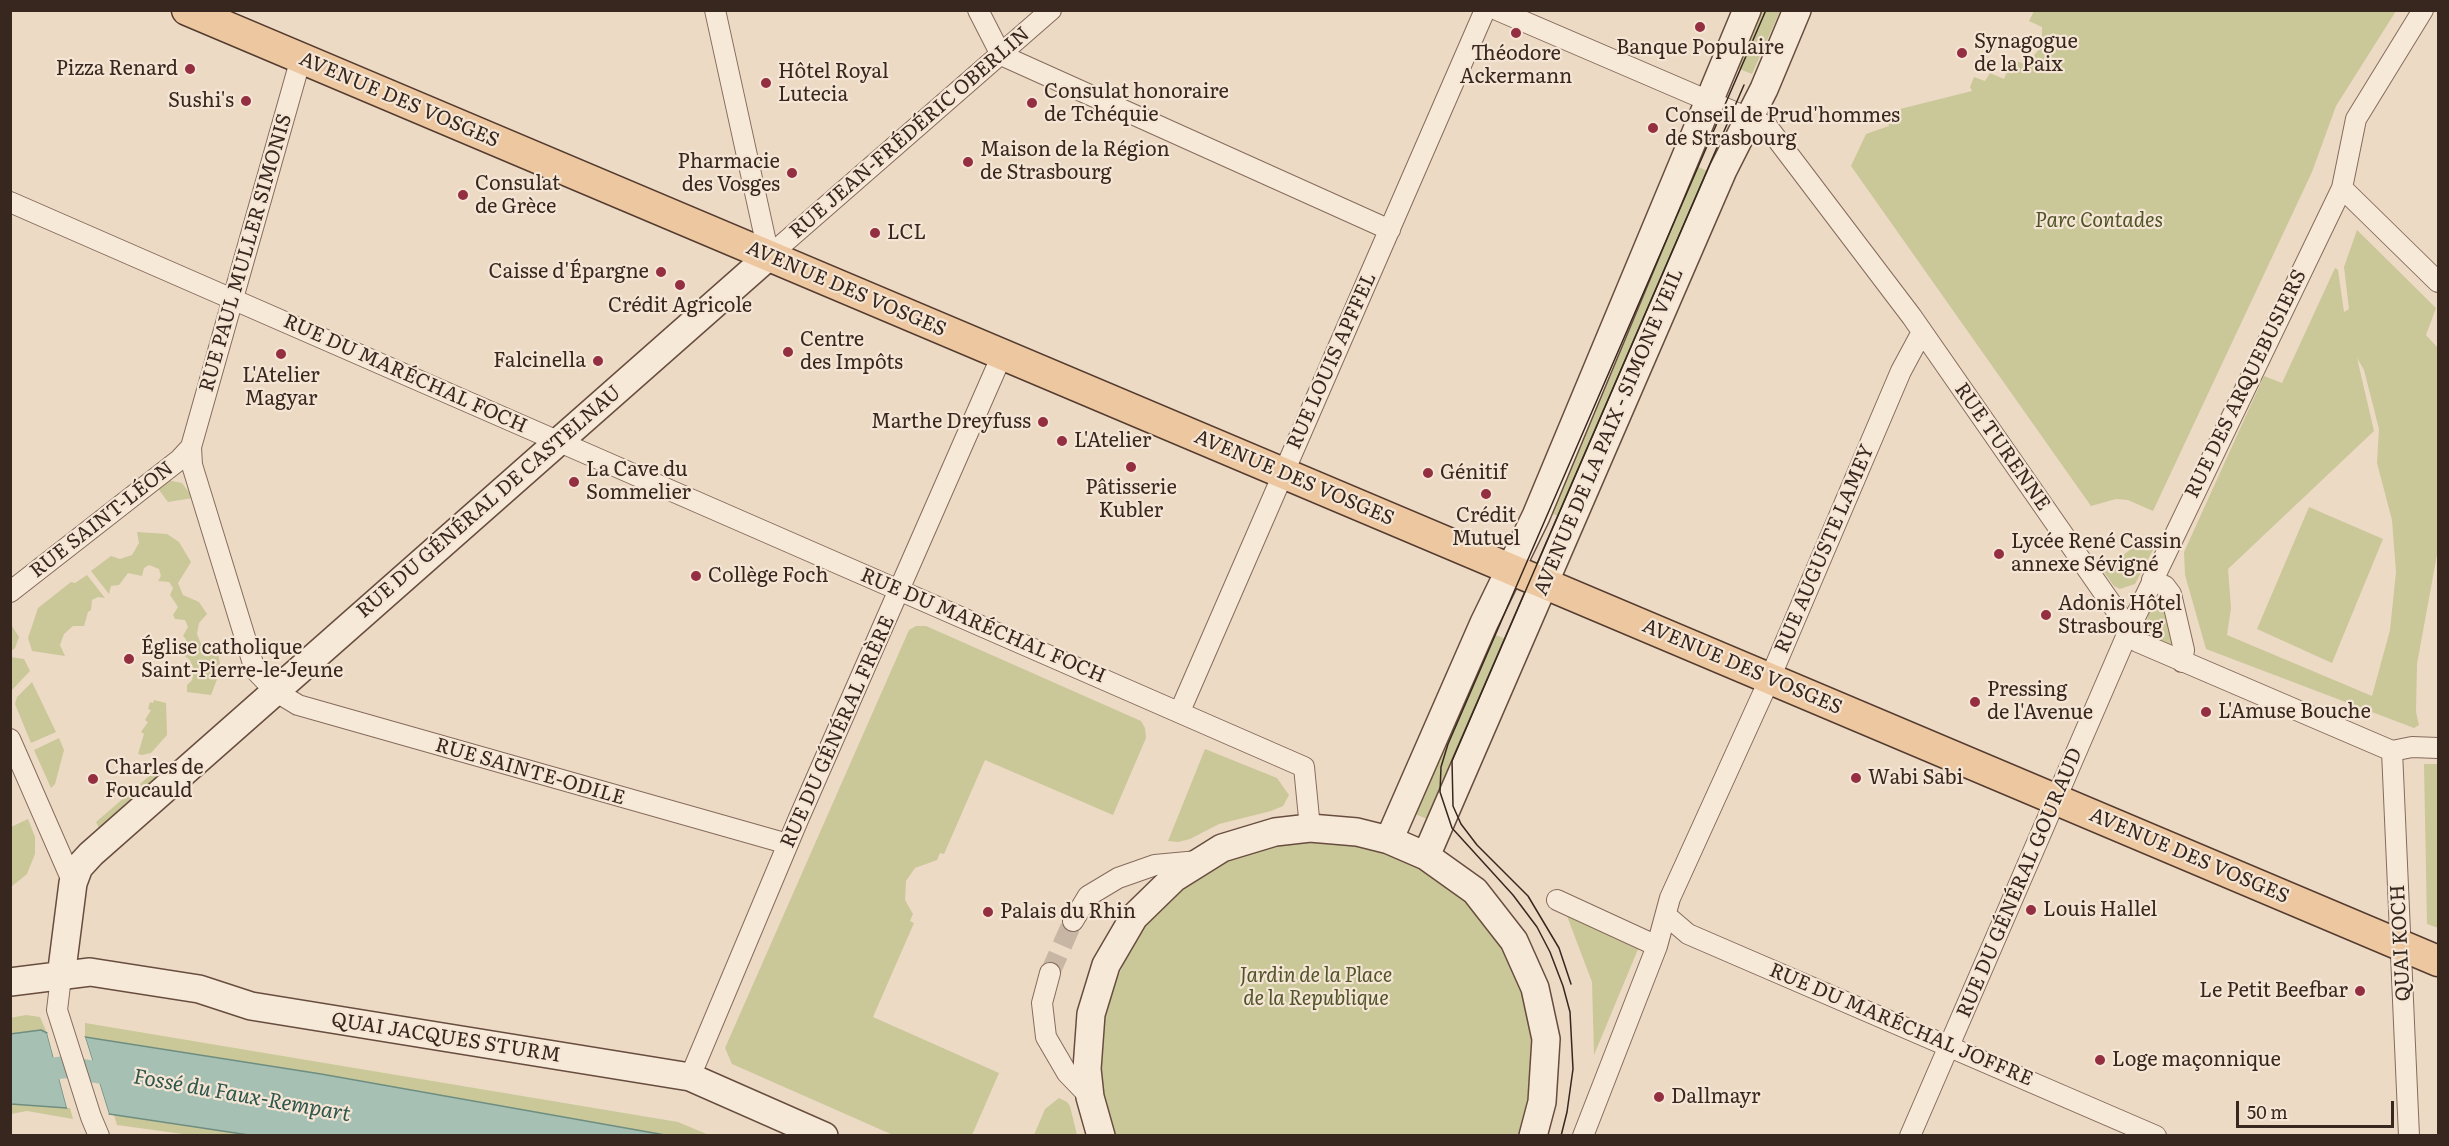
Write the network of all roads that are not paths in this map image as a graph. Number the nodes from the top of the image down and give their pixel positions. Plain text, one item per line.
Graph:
1 (187, 10) edge
2 (715, 10) edge
3 (978, 10) edge
4 (1052, 10) edge
5 (1485, 10) edge
6 (1497, 10) edge
7 (1747, 10) edge
8 (1797, 10) edge
9 (2423, 10) edge
10 (1001, 55) junction
11 (301, 58) junction
12 (1709, 102) junction
13 (1749, 119) junction
14 (2342, 188) junction
15 (10, 202) edge
16 (1390, 230) junction
17 (769, 256) junction
18 (2439, 282) edge
19 (231, 298) junction
20 (1923, 332) junction
21 (1002, 355) junction
22 (558, 441) junction
23 (191, 447) junction
24 (1283, 473) junction
25 (1510, 569) junction
26 (2152, 580) junction
27 (1543, 584) junction
28 (900, 590) junction
29 (10, 592) edge
30 (2128, 630) junction
31 (2182, 662) junction
32 (1770, 678) junction
33 (275, 691) junction
34 (1180, 711) junction
35 (10, 739) edge
36 (2439, 748) edge
37 (2392, 751) junction
38 (2055, 799) junction
39 (1310, 828) junction
40 (1389, 840) junction
41 (788, 844) junction
42 (1426, 856) junction
43 (1198, 861) junction
44 (73, 883) junction
45 (1557, 900) dead end
46 (1669, 907) junction
47 (1073, 921) tunnel mouth
48 (1657, 946) junction
49 (2401, 946) junction
50 (2434, 960) edge
51 (1050, 973) tunnel mouth
52 (61, 977) junction
53 (10, 982) edge
54 (1949, 1046) junction
55 (690, 1077) junction
56 (1090, 1097) junction
57 (99, 1136) edge
58 (824, 1136) edge
59 (1101, 1136) edge
60 (1533, 1136) edge
61 (1583, 1136) edge
62 (1910, 1136) edge
63 (2156, 1136) edge
64 (2409, 1136) edge

1 - 11 main road, AVENUE DES VOSGES
2 - 17 street
3 - 10 street
4 - 10 street, RUE JEAN-FRÉDÉRIC OBERLIN
5 - 16 street, RUE LOUIS APFFEL
6 - 12 street, RUE TURENNE
7 - 12 street, AVENUE DE LA PAIX - SIMONE VEIL
8 - 13 street, AVENUE DE LA PAIX - SIMONE VEIL
9 - 14 street, RUE DES ARQUEBUSIERS
10 - 16 street
10 - 17 street, RUE JEAN-FRÉDÉRIC OBERLIN
11 - 17 main road, AVENUE DES VOSGES
11 - 19 street, RUE PAUL MULLER SIMONIS
12 - 13 street, RUE TURENNE
12 - 25 street, AVENUE DE LA PAIX - SIMONE VEIL
13 - 20 street, RUE TURENNE
13 - 27 street, AVENUE DE LA PAIX - SIMONE VEIL
14 - 18 street
14 - 26 street, RUE DES ARQUEBUSIERS
15 - 19 street, RUE DU MARÉCHAL FOCH
16 - 24 street, RUE LOUIS APFFEL
17 - 21 main road, AVENUE DES VOSGES
17 - 22 street, RUE DU GÉNÉRAL DE CASTELNAU
19 - 22 street, RUE DU MARÉCHAL FOCH
19 - 23 street, RUE PAUL MULLER SIMONIS
20 - 30 street, RUE TURENNE
20 - 32 street, RUE AUGUSTE LAMEY
21 - 24 main road, AVENUE DES VOSGES
21 - 28 street, RUE DU GÉNÉRAL FRÈRE
22 - 28 street, RUE DU MARÉCHAL FOCH
22 - 33 street, RUE DU GÉNÉRAL DE CASTELNAU
23 - 29 street, RUE SAINT-LÉON
23 - 33 street, RUE SAINTE-ODILE
24 - 25 main road, AVENUE DES VOSGES
24 - 34 street, RUE LOUIS APFFEL
25 - 27 main road, AVENUE DES VOSGES
25 - 40 street, AVENUE DE LA PAIX - SIMONE VEIL
26 - 30 street, RUE DES ARQUEBUSIERS
26 - 31 street
27 - 32 main road, AVENUE DES VOSGES
27 - 42 street, AVENUE DE LA PAIX - SIMONE VEIL
28 - 34 street, RUE DU MARÉCHAL FOCH
28 - 41 street, RUE DU GÉNÉRAL FRÈRE
30 - 31 street, RUE TURENNE
30 - 38 street, RUE DU GÉNÉRAL GOURAUD
31 - 37 street, RUE TURENNE
32 - 38 main road, AVENUE DES VOSGES
32 - 46 street, RUE AUGUSTE LAMEY
33 - 41 street, RUE SAINTE-ODILE
33 - 44 street, RUE DU GÉNÉRAL DE CASTELNAU
34 - 39 street, RUE DU MARÉCHAL FOCH
35 - 44 street
36 - 37 street, RUE TURENNE
37 - 49 street, QUAI KOCH
38 - 49 main road, AVENUE DES VOSGES
38 - 54 street, RUE DU GÉNÉRAL GOURAUD
39 - 40 street
39 - 43 street
40 - 42 street
41 - 55 street, RUE DU GÉNÉRAL FRÈRE
42 - 60 street
43 - 47 street
43 - 56 street
44 - 52 street, RUE DU GÉNÉRAL DE CASTELNAU
45 - 48 street
46 - 48 street, RUE AUGUSTE LAMEY
46 - 54 street, RUE DU MARÉCHAL JOFFRE
48 - 61 street, RUE AUGUSTE LAMEY
49 - 50 main road, AVENUE DES VOSGES
49 - 64 street, QUAI KOCH
51 - 56 street
52 - 53 street, QUAI JACQUES STURM
52 - 55 street, QUAI JACQUES STURM
52 - 57 street
54 - 62 street, RUE DU GÉNÉRAL GOURAUD
54 - 63 street, RUE DU MARÉCHAL JOFFRE
55 - 58 street, QUAI JACQUES STURM
56 - 59 street

